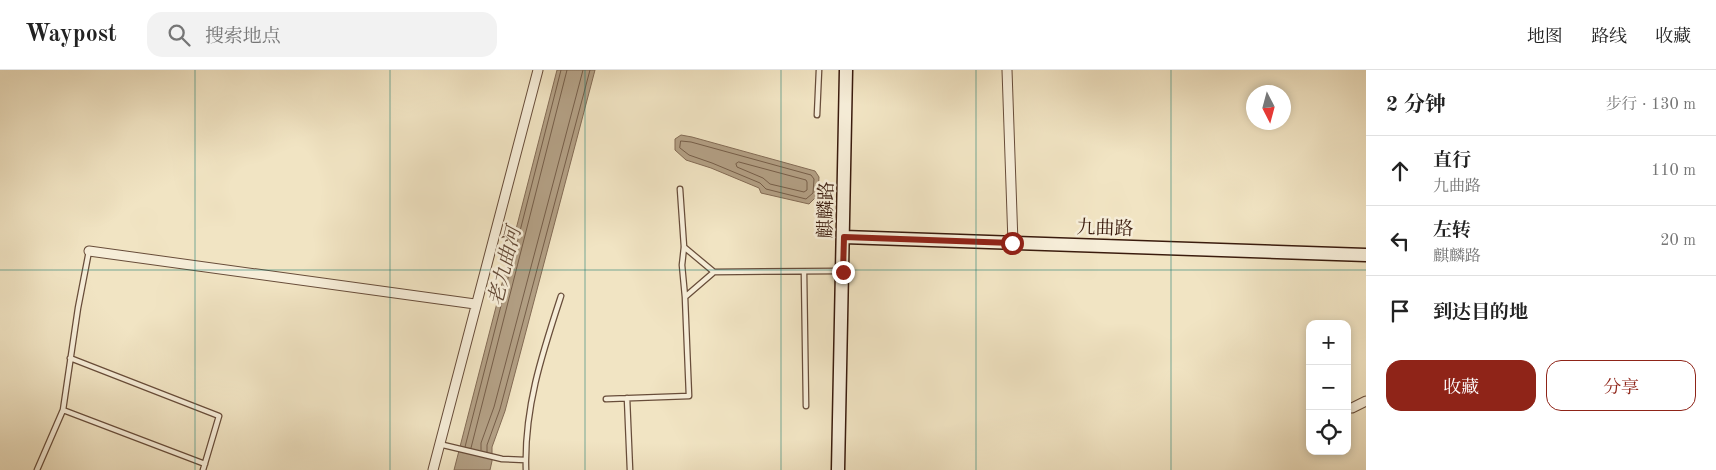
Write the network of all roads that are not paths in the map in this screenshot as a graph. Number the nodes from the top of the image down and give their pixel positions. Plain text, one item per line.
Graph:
1 (538, 70) edge
2 (819, 70) edge
3 (846, 70) edge
4 (1007, 70) edge
5 (817, 115) dead end
6 (680, 189) dead end
7 (844, 237) junction
8 (1012, 243) junction
9 (684, 247) junction
10 (90, 251) joint
11 (1366, 255) edge
12 (714, 272) junction
13 (804, 272) junction
14 (843, 272) junction
15 (561, 296) dead end
16 (685, 297) junction
17 (475, 304) junction
18 (70, 358) junction
19 (628, 398) junction
20 (606, 399) dead end
21 (1366, 401) edge
22 (806, 406) dead end
23 (1352, 408) dead end
24 (63, 410) junction
25 (439, 444) junction
26 (525, 460) junction
27 (204, 467) edge
28 (36, 470) edge
29 (433, 470) edge
30 (526, 470) edge
31 (630, 470) edge
32 (838, 470) edge

1 - 17 street
2 - 5 lane
3 - 7 street, 麒麟路
4 - 8 street
6 - 9 lane
7 - 8 street, 九曲路
7 - 14 street, 麒麟路
8 - 11 street, 九曲路
9 - 12 lane
9 - 16 lane
10 - 17 street
10 - 18 lane
12 - 13 lane
12 - 16 lane
13 - 14 lane
13 - 22 lane
14 - 32 street, 麒麟路
15 - 26 lane
16 - 19 lane
17 - 25 street
18 - 24 lane
18 - 27 lane
19 - 20 lane
19 - 31 lane
21 - 23 street
24 - 27 lane
24 - 28 lane
25 - 26 lane
25 - 29 street
26 - 30 lane

